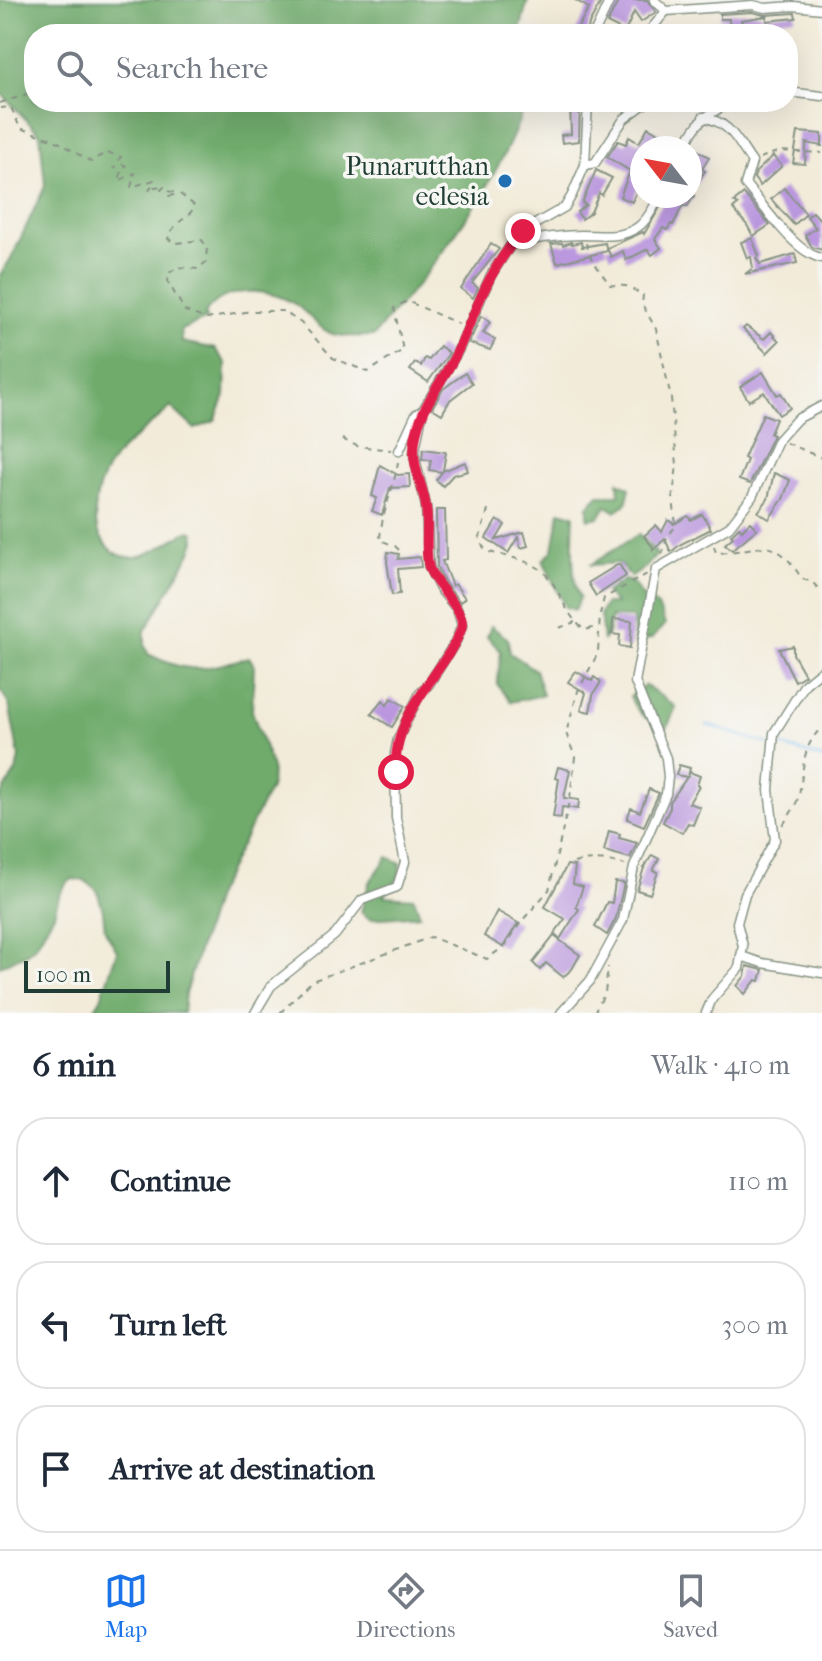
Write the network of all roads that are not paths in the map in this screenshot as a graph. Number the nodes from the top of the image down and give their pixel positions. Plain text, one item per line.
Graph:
1 (610, 0) edge
2 (654, 0) edge
3 (822, 9) edge
4 (666, 11) junction
5 (599, 24) edge
6 (655, 24) edge
7 (798, 93) edge
8 (822, 96) edge
9 (588, 112) edge
10 (633, 112) edge
11 (712, 112) edge
12 (703, 117) junction
13 (690, 136) edge
14 (585, 165) junction
15 (653, 208) edge
16 (512, 243) junction
17 (822, 258) edge
18 (822, 406) edge
19 (423, 410) junction
20 (399, 451) road end
21 (822, 670) edge
22 (741, 956) junction
23 (822, 973) edge
24 (255, 1013) edge
25 (561, 1013) edge
26 (706, 1013) edge

1 - 5 street
2 - 4 street
3 - 4 street
4 - 6 street
7 - 8 street
9 - 14 street
10 - 14 street
11 - 12 street
12 - 13 street
12 - 17 street
14 - 16 street
15 - 16 street
16 - 19 street
18 - 25 street
19 - 20 street
19 - 24 street
21 - 22 street
22 - 23 street
22 - 26 street

